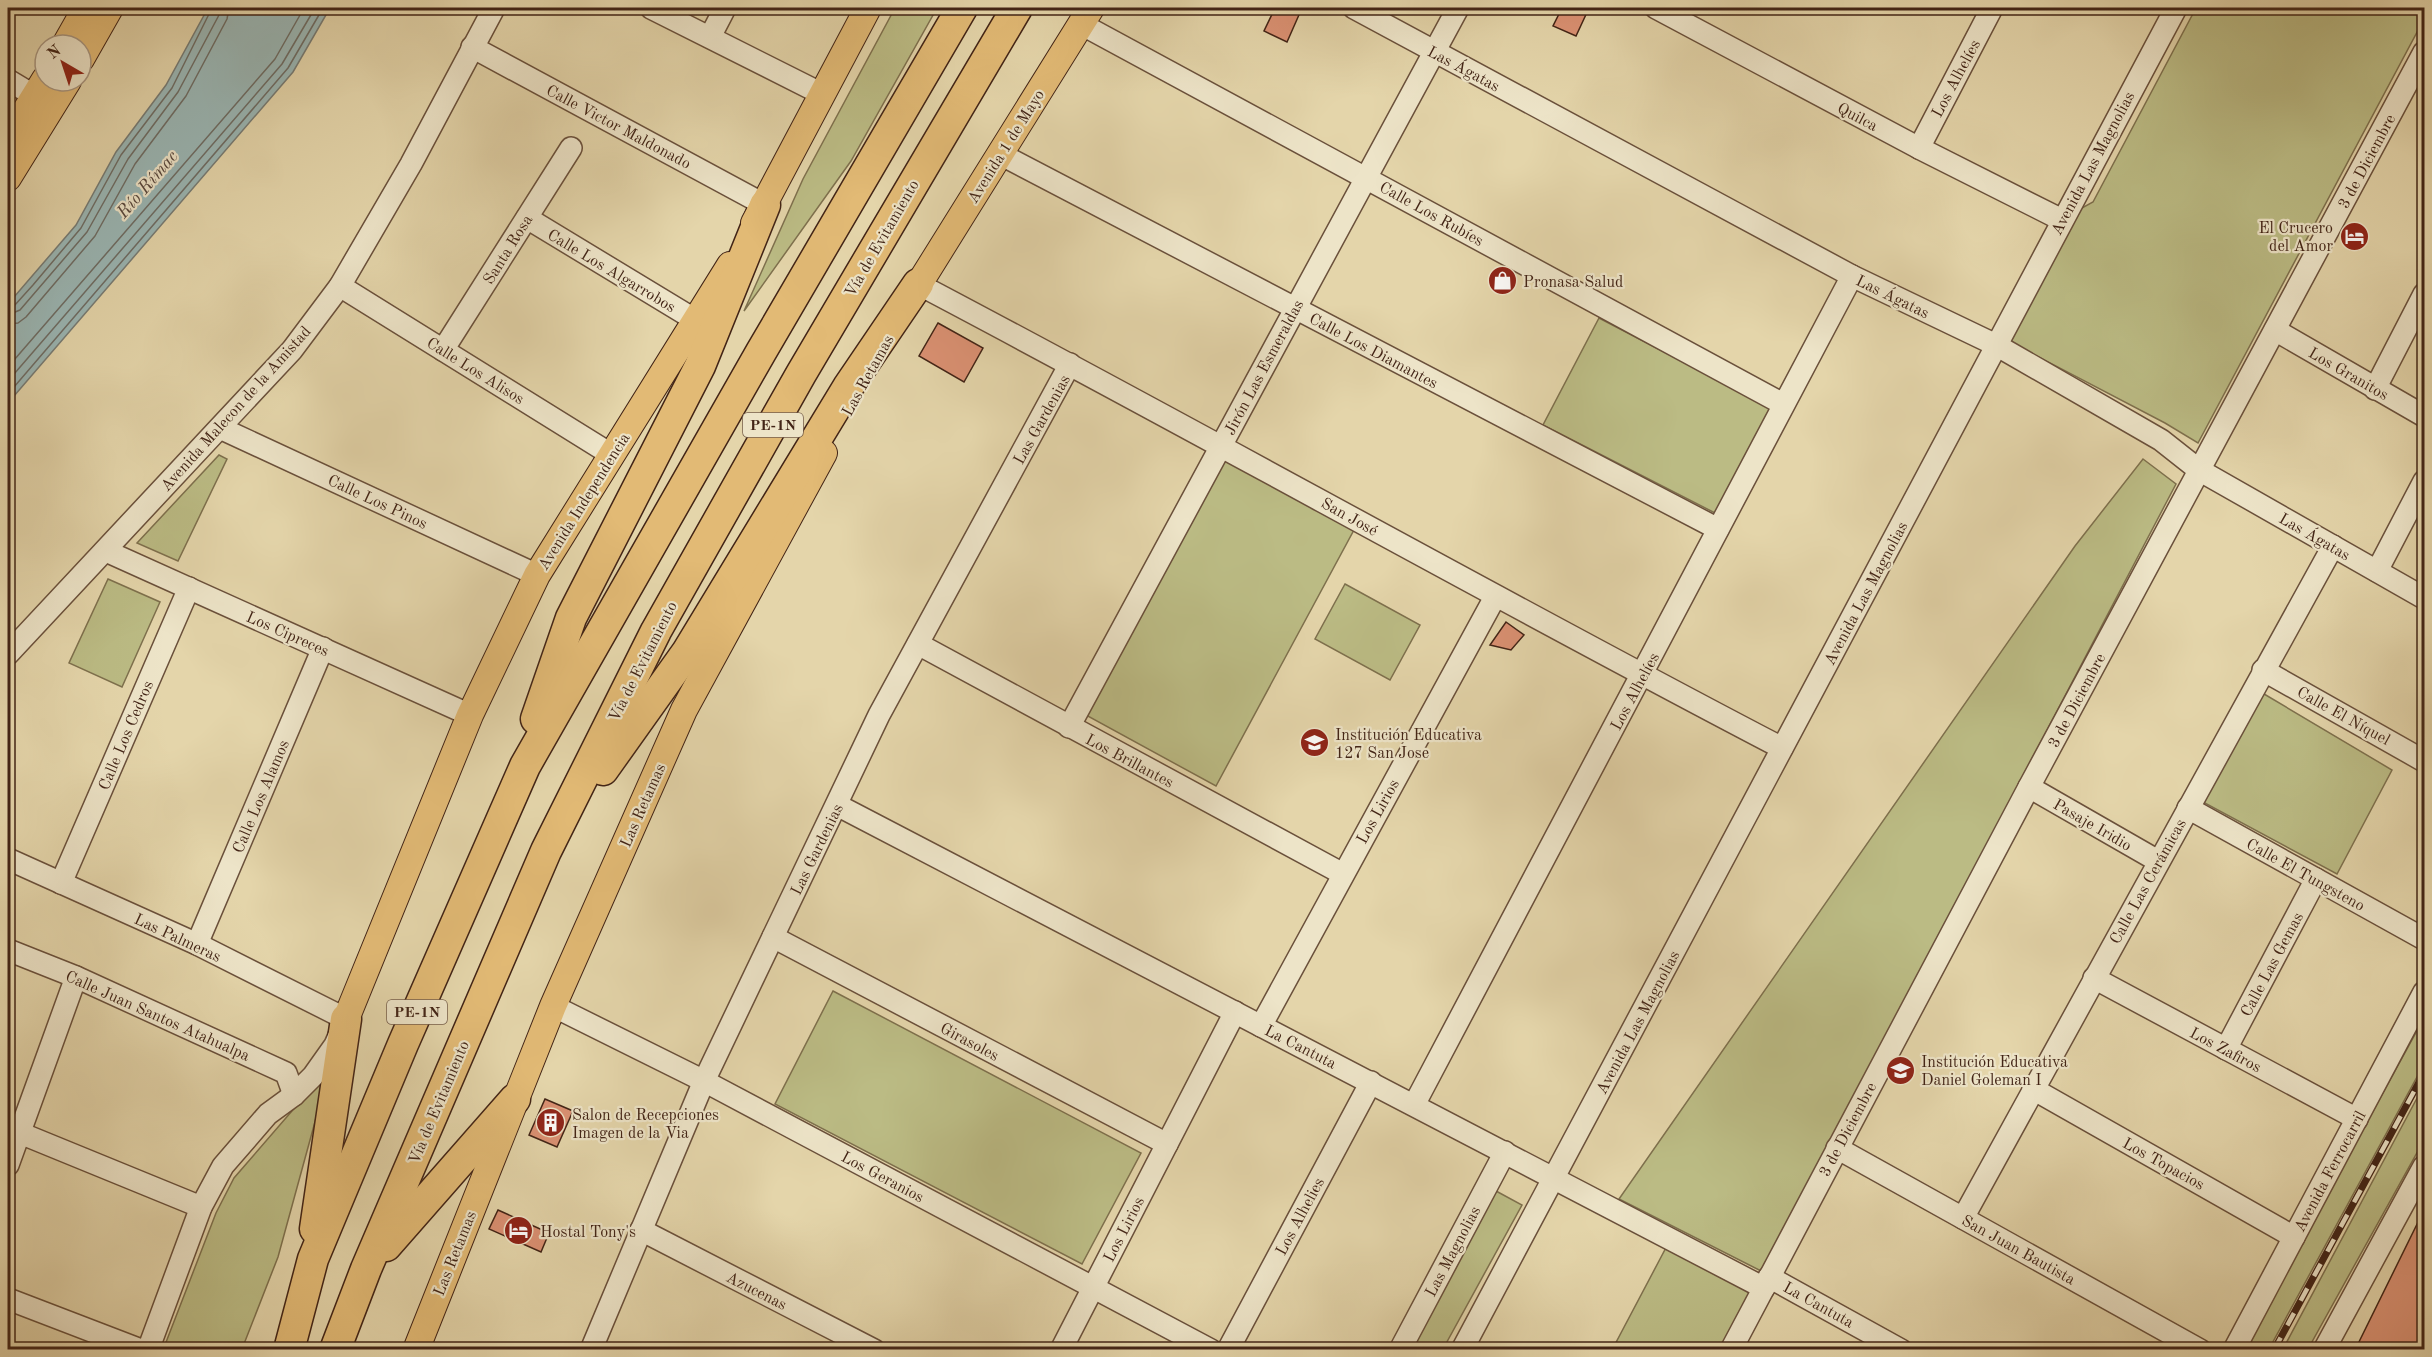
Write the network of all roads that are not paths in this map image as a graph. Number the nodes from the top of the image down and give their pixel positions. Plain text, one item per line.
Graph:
1 (86, 8) edge
2 (110, 8) edge
3 (494, 8) edge
4 (651, 8) edge
5 (725, 8) edge
6 (868, 8) edge
7 (962, 8) edge
8 (1017, 8) edge
9 (1354, 8) edge
10 (1458, 8) edge
11 (1656, 8) edge
12 (2176, 8) edge
13 (1987, 9) edge
14 (1086, 16) edge
15 (72, 33) edge
16 (710, 37) junction
17 (93, 38) edge
18 (472, 47) junction
19 (1435, 52) junction
20 (2424, 52) edge
21 (8, 80) edge
22 (45, 94) edge
23 (822, 94) junction
24 (8, 139) edge
25 (571, 148) dead end
26 (1919, 148) junction
27 (1000, 154) junction
28 (8, 178) edge
29 (1366, 178) junction
30 (765, 205) junction
31 (527, 218) junction
32 (2062, 220) junction
33 (1852, 276) junction
34 (918, 284) junction
35 (340, 286) junction
36 (2424, 294) edge
37 (1294, 308) junction
38 (697, 321) junction
39 (2275, 330) junction
40 (1996, 345) junction
41 (443, 350) junction
42 (1070, 364) junction
43 (2375, 389) junction
44 (1783, 404) junction
45 (2424, 416) edge
46 (220, 428) junction
47 (1221, 445) junction
48 (612, 455) junction
49 (2199, 470) junction
50 (2424, 482) edge
51 (1718, 529) junction
52 (2332, 546) junction
53 (106, 551) junction
54 (2377, 571) junction
55 (537, 575) junction
56 (189, 588) junction
57 (1495, 597) junction
58 (2424, 598) edge
59 (918, 644) junction
60 (323, 648) junction
61 (8, 654) edge
62 (2263, 670) junction
63 (1643, 675) junction
64 (470, 715) junction
65 (1069, 727) junction
66 (1782, 748) junction
67 (2424, 761) edge
68 (525, 766) junction
69 (2029, 787) junction
70 (837, 804) junction
71 (2187, 808) junction
72 (546, 852) junction
73 (8, 859) edge
74 (2158, 861) junction
75 (1342, 874) junction
76 (2316, 879) junction
77 (62, 883) junction
78 (773, 937) junction
79 (2424, 939) edge
80 (197, 944) junction
81 (8, 950) edge
82 (76, 977) junction
83 (2094, 978) junction
84 (2424, 992) edge
85 (553, 1006) junction
86 (1235, 1012) junction
87 (346, 1018) junction
88 (1262, 1026) junction
89 (2226, 1049) junction
90 (704, 1081) junction
91 (1371, 1083) junction
92 (2033, 1089) junction
93 (294, 1095) junction
94 (515, 1099) junction
95 (1414, 1105) junction
96 (2357, 1119) junction
97 (20, 1133) junction
98 (1167, 1144) junction
99 (1837, 1148) junction
100 (1505, 1152) junction
101 (8, 1165) edge
102 (2424, 1166) edge
103 (1554, 1178) junction
104 (2419, 1191) edge
105 (201, 1207) junction
106 (1963, 1218) junction
107 (641, 1230) junction
108 (2294, 1237) junction
109 (313, 1259) junction
110 (366, 1269) junction
111 (1767, 1282) junction
112 (1093, 1287) junction
113 (8, 1299) edge
114 (141, 1350) edge
115 (148, 1350) edge
116 (289, 1350) edge
117 (335, 1350) edge
118 (416, 1350) edge
119 (591, 1350) edge
120 (874, 1350) edge
121 (1061, 1350) edge
122 (1211, 1350) edge
123 (1228, 1350) edge
124 (1400, 1350) edge
125 (1462, 1350) edge
126 (1731, 1350) edge
127 (1901, 1350) edge
128 (2200, 1350) edge
129 (2234, 1350) edge
130 (2324, 1350) edge

1 - 15 main road
2 - 17 main road
3 - 18 street, Avenida Malecon de la Amistad
4 - 16 street
5 - 16 street
6 - 23 main road, Avenida Independencia
7 - 68 highway, PE-1N
8 - 72 highway, Vía de Evitamiento / PE-1N
9 - 19 street, Las Ágatas
10 - 19 street, Jirón Las Esmeraldas
11 - 26 street, Quilca
12 - 32 street, Avenida Las Magnolias
13 - 26 street, Los Alhelíes
14 - 27 main road, Avenida 1 de Mayo
14 - 29 street, Calle Los Rubíes
16 - 23 street
18 - 30 street, Calle Victor Maldonado
18 - 35 street, Avenida Malecon de la Amistad
19 - 29 street, Jirón Las Esmeraldas
19 - 33 street, Las Ágatas
20 - 39 street, 3 de Diciembre
21 - 22 street
22 - 24 main road
22 - 28 main road
23 - 30 main road, Avenida Independencia
25 - 31 street, Santa Rosa
26 - 32 street, Quilca
27 - 34 main road, Avenida 1 de Mayo
27 - 37 street, Calle Los Diamantes
29 - 37 street, Jirón Las Esmeraldas
29 - 44 street, Calle Los Rubíes
30 - 38 main road, Avenida Independencia
30 - 68 highway
31 - 38 street, Calle Los Algarrobos
31 - 41 street, Santa Rosa
32 - 40 street, Avenida Las Magnolias
33 - 40 street, Las Ágatas
33 - 44 street, Los Alhelíes
34 - 42 street, San José
34 - 72 highway
34 - 85 main road, Las Retamas
35 - 41 street, Calle Los Alisos
35 - 46 street, Avenida Malecon de la Amistad
36 - 43 street
37 - 47 street, Jirón Las Esmeraldas
37 - 51 street, Calle Los Diamantes
38 - 48 main road, Avenida Independencia
39 - 43 street, Los Granitos
39 - 49 street, 3 de Diciembre
40 - 49 street, Las Ágatas
40 - 66 street, Avenida Las Magnolias
41 - 48 street, Calle Los Alisos
42 - 47 street, San José
42 - 59 street, Las Gardenias
43 - 45 street, Los Granitos
44 - 51 street, Los Alhelíes
46 - 53 street, Avenida Malecon de la Amistad
46 - 55 street, Calle Los Pinos
47 - 57 street, San José
47 - 65 street, Jirón Las Esmeraldas
48 - 55 main road, Avenida Independencia
49 - 52 street, Las Ágatas
49 - 69 street, 3 de Diciembre
50 - 54 street
51 - 63 street, Los Alhelíes
52 - 54 street, Las Ágatas
52 - 62 street, Calle Las Cerámicas
53 - 56 street, Los Cipreces
53 - 61 street, Avenida Malecon de la Amistad
54 - 58 street, Las Ágatas
55 - 64 main road, Avenida Independencia
56 - 60 street, Los Cipreces
56 - 77 street, Calle Los Cedros
57 - 63 street, San José
57 - 75 street, Los Lirios
59 - 65 street, Los Brillantes
59 - 70 street, Las Gardenias
60 - 64 street, Los Cipreces
60 - 80 street, Calle Los Alamos
62 - 67 street, Calle El Níquel
62 - 71 street, Calle Las Cerámicas
63 - 66 street, San José
63 - 95 street, Los Alhelíes
64 - 87 main road, Avenida Independencia
65 - 75 street, Los Brillantes
66 - 103 street, Avenida Las Magnolias
68 - 109 highway, PE-1N
69 - 74 street, Pasaje Iridio
69 - 99 street, 3 de Diciembre
70 - 78 street, Las Gardenias
70 - 86 street, La Cantuta
71 - 74 street, Calle Las Cerámicas
71 - 76 street, Calle El Tungsteno
72 - 110 highway, Vía de Evitamiento / PE-1N
73 - 77 street, Las Palmeras
74 - 83 street, Calle Las Cerámicas
75 - 88 street, Los Lirios
76 - 79 street, Calle El Tungsteno
76 - 89 street, Calle Las Gemas
77 - 80 street, Las Palmeras
78 - 90 street, Las Gardenias
78 - 98 street, Girasoles
80 - 87 street, Las Palmeras
81 - 82 street, Calle Juan Santos Atahualpa
82 - 93 street, Calle Juan Santos Atahualpa
82 - 97 street
83 - 89 street, Los Zafiros
83 - 92 street, Calle Las Cerámicas
84 - 96 street, Avenida Ferrocarril
85 - 90 street, Los Geranios
85 - 94 main road, Las Retamas
86 - 88 street, La Cantuta
86 - 98 street, Los Lirios
87 - 93 street
87 - 109 highway
88 - 91 street, La Cantuta
89 - 96 street, Los Zafiros
90 - 107 street, Las Gardenias
90 - 112 street, Los Geranios
91 - 95 street, La Cantuta
91 - 123 street, Los Alhelies
92 - 106 street, Calle Las Cerámicas
92 - 108 street, Los Topacios
93 - 105 street
94 - 110 highway
94 - 118 main road, Las Retamas
95 - 100 street, La Cantuta
96 - 108 street, Avenida Ferrocarril
97 - 101 street
97 - 105 street
98 - 112 street, Los Lirios
99 - 106 street, San Juan Bautista
99 - 111 street, 3 de Diciembre
100 - 103 street, La Cantuta
100 - 124 street, Las Magnolias
102 - 104 street
103 - 111 street, La Cantuta
103 - 125 street
104 - 130 street
105 - 115 street
106 - 128 street, San Juan Bautista
107 - 119 street, Las Gardenias
107 - 120 street, Azucenas
108 - 129 street, Avenida Ferrocarril
109 - 116 highway, PE-1N
110 - 117 highway, Vía de Evitamiento / PE-1N
111 - 126 street, 3 de Diciembre
111 - 127 street, La Cantuta
112 - 121 street, Los Lirios
112 - 122 street, Los Geranios
113 - 114 street

